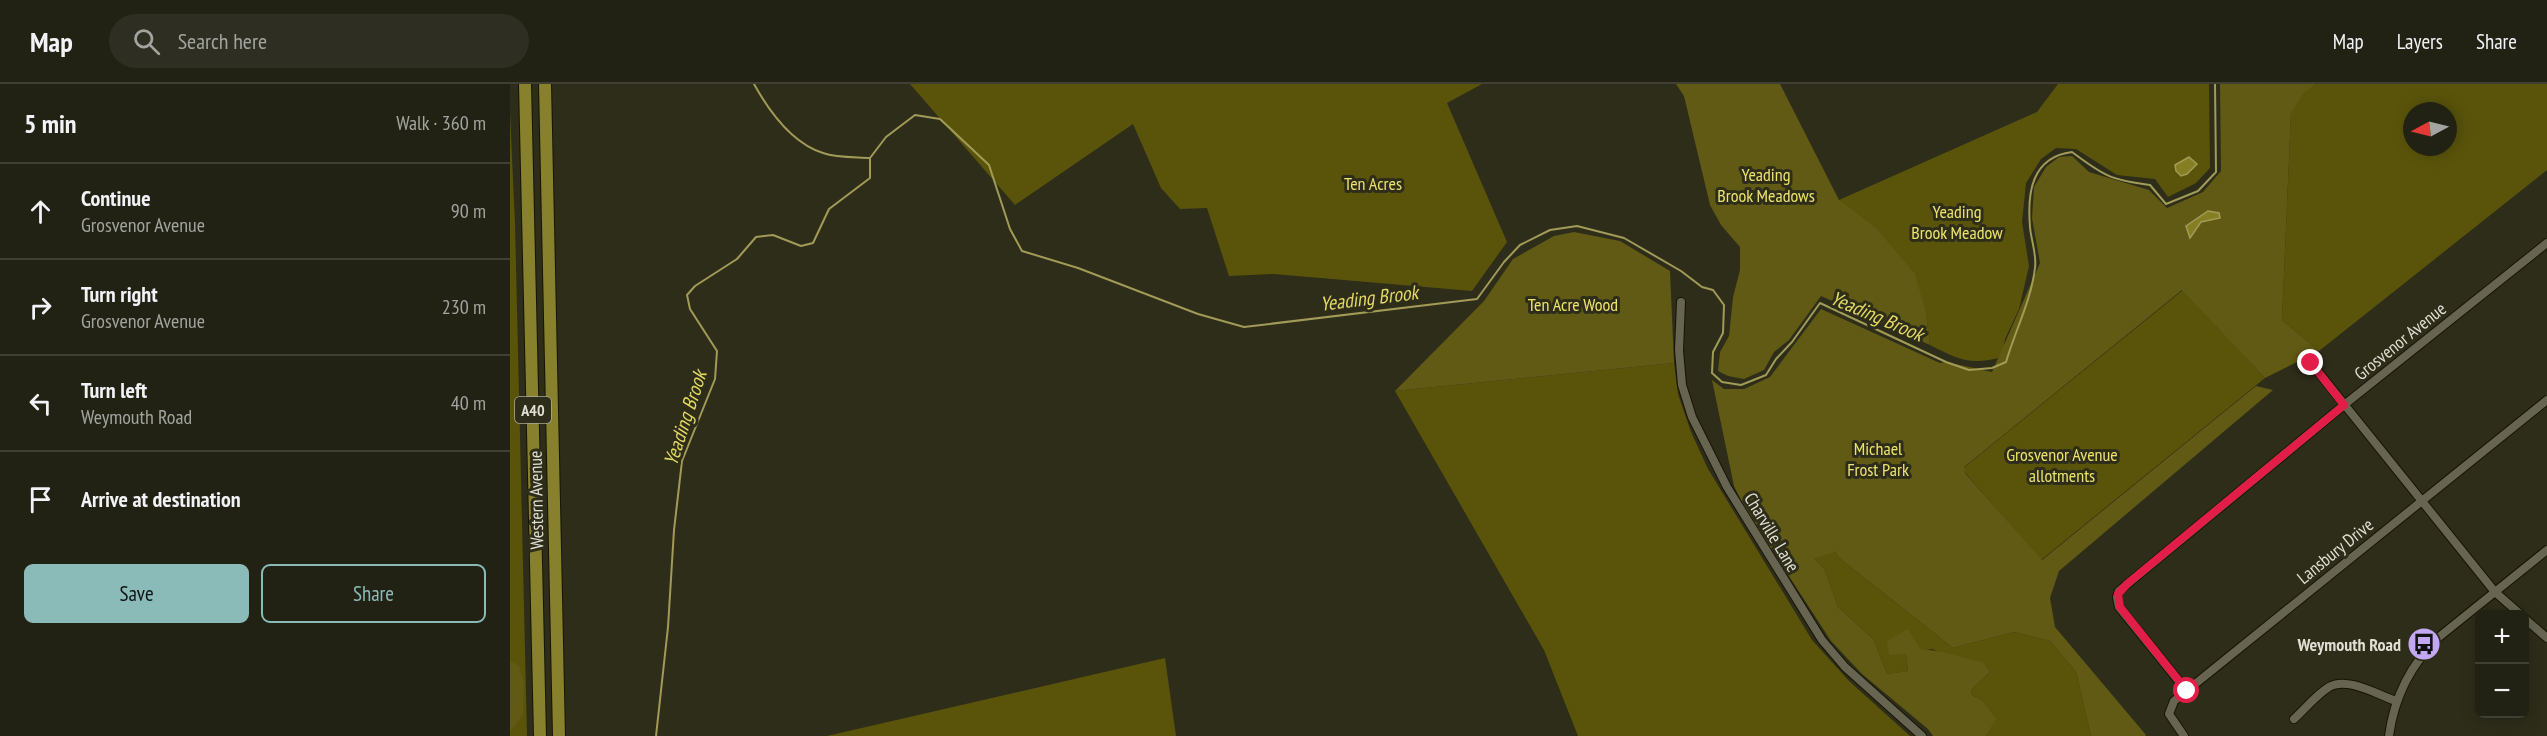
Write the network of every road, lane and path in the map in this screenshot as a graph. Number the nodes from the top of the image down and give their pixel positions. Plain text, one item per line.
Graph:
1 (525, 84) edge
2 (545, 84) edge
3 (2547, 243) edge
4 (1681, 302) dead end
5 (2311, 363) dead end
6 (2547, 400) edge
7 (2344, 405) junction
8 (2421, 500) junction
9 (2547, 550) edge
10 (2495, 592) junction
11 (2515, 610) edge
12 (2529, 622) edge
13 (2547, 638) edge
14 (2187, 691) junction
15 (2396, 701) junction
16 (2294, 719) dead end
17 (540, 736) edge
18 (559, 736) edge
19 (1922, 736) edge
20 (2184, 736) edge
21 (2389, 736) edge

1 - 17 highway, Western Avenue / A40
2 - 18 highway, Western Avenue / A40
3 - 7 street, Grosvenor Avenue
4 - 19 street, Charville Lane
5 - 7 street
6 - 8 street, Lansbury Drive
7 - 8 street
7 - 14 street, Grosvenor Avenue
8 - 10 street
8 - 14 street, Lansbury Drive
9 - 10 street
10 - 11 street
10 - 15 street
12 - 13 street
14 - 20 street, Lansbury Drive
15 - 16 street
15 - 21 street

